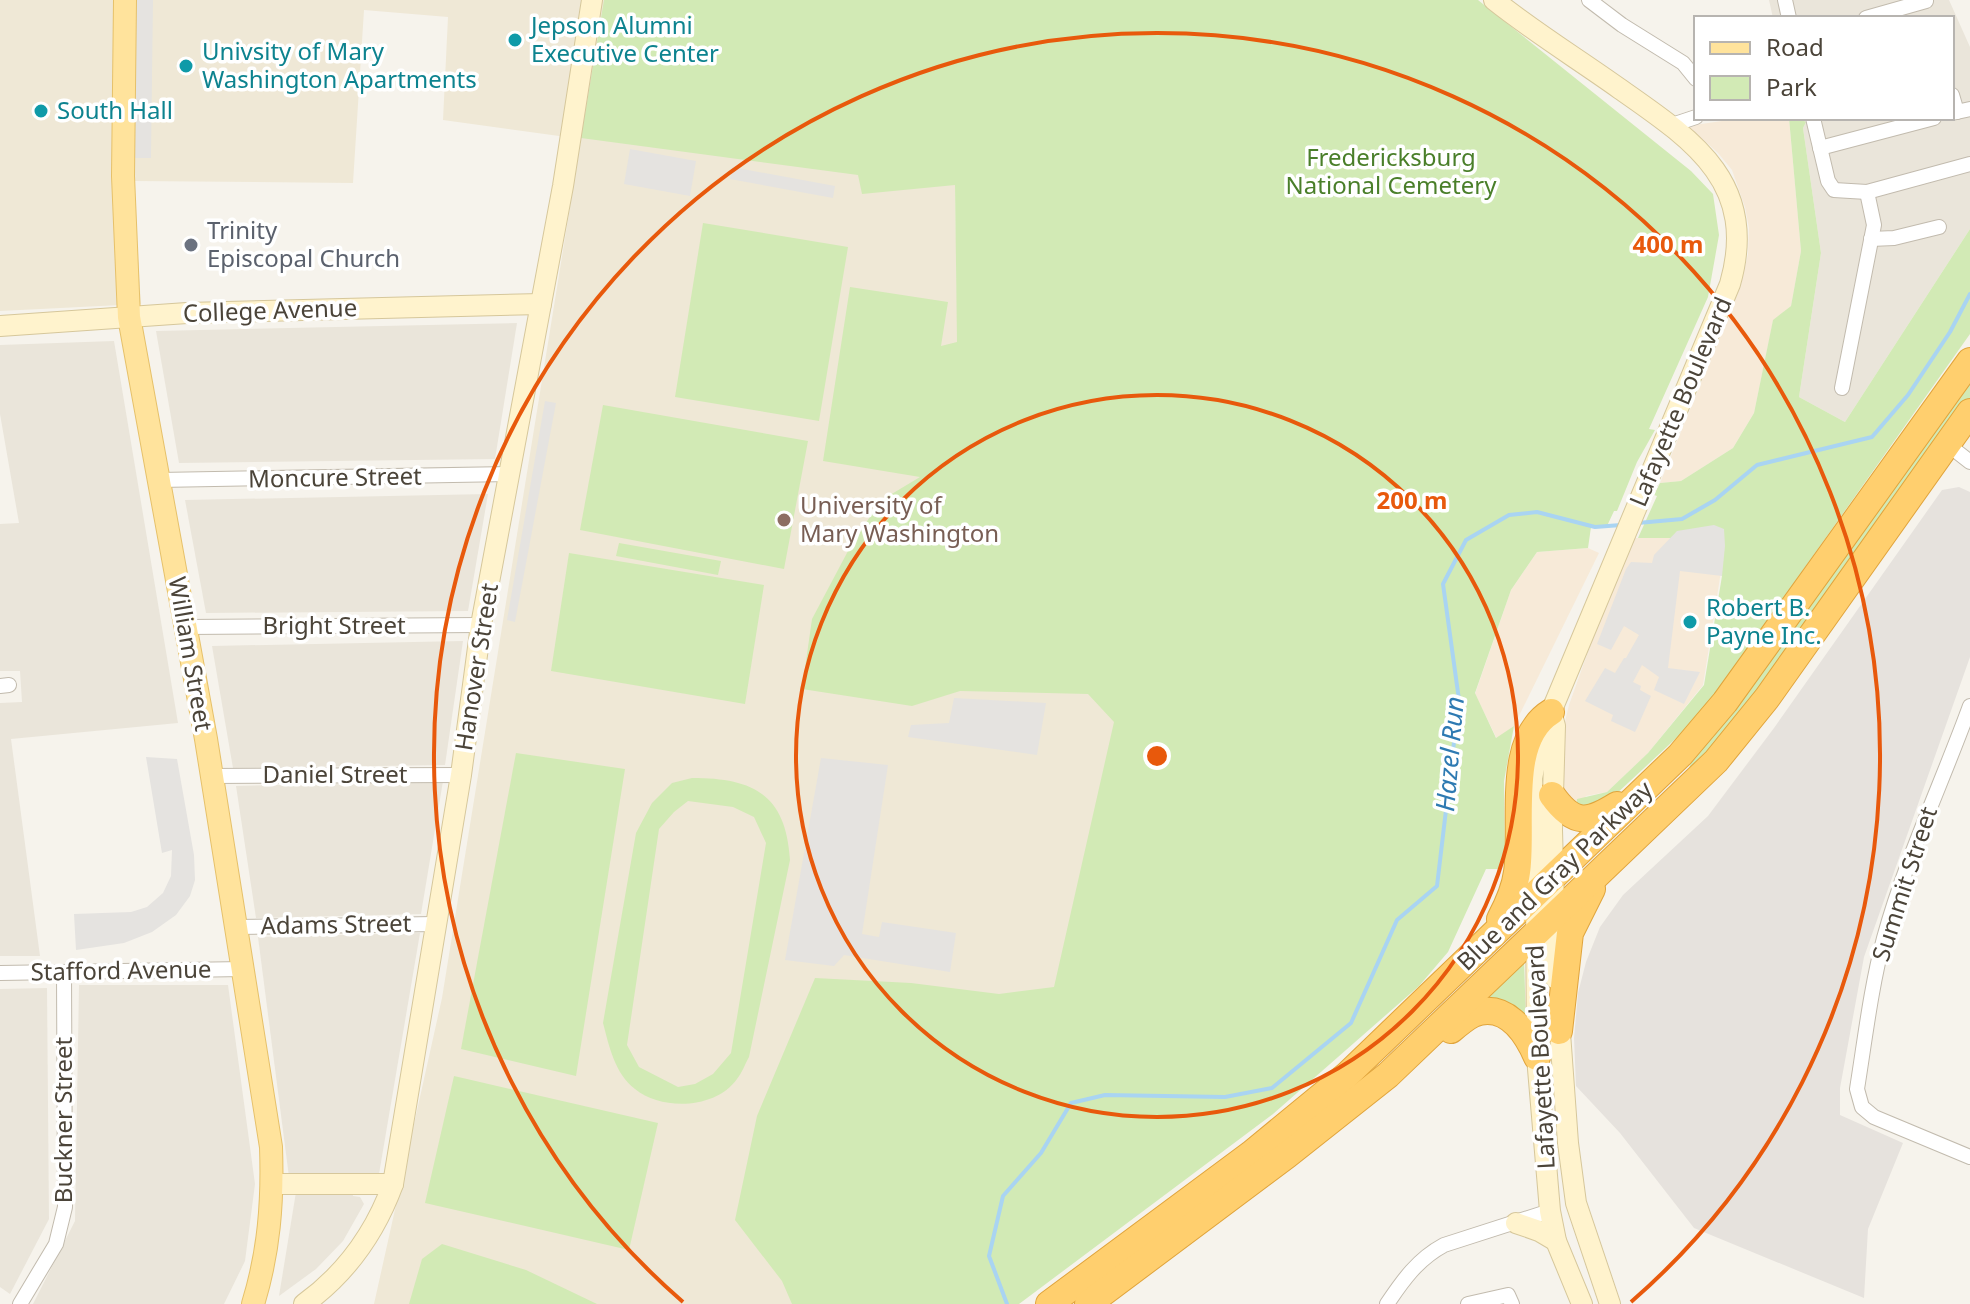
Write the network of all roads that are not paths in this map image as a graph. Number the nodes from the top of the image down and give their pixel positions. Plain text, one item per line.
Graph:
1 (125, 0) edge
2 (592, 0) edge
3 (1494, 0) edge
4 (1589, 0) edge
5 (1926, 1) edge
6 (1873, 16) edge
7 (1694, 77) edge
8 (1694, 118) edge
9 (1813, 120) edge
10 (1926, 120) edge
11 (1672, 125) junction
12 (1820, 148) junction
13 (1970, 164) edge
14 (1867, 192) junction
15 (1939, 227) dead end
16 (1871, 239) junction
17 (541, 304) junction
18 (129, 317) junction
19 (0, 326) edge
20 (1970, 361) edge
21 (1842, 388) dead end
22 (1970, 412) edge
23 (1947, 444) junction
24 (1970, 462) edge
25 (510, 474) junction
26 (159, 480) junction
27 (481, 625) junction
28 (186, 627) junction
29 (1970, 706) edge
30 (1551, 712) junction
31 (461, 775) junction
32 (210, 776) junction
33 (1651, 783) junction
34 (1552, 795) junction
35 (1600, 872) junction
36 (1545, 883) junction
37 (435, 924) junction
38 (1544, 925) junction
39 (236, 927) junction
40 (1487, 942) junction
41 (243, 969) junction
42 (64, 972) junction
43 (0, 973) edge
44 (1559, 1031) junction
45 (1423, 1043) junction
46 (1537, 1057) junction
47 (1970, 1157) edge
48 (273, 1184) junction
49 (393, 1184) junction
50 (1550, 1211) junction
51 (1516, 1223) junction
52 (1583, 1226) junction
53 (1556, 1241) junction
54 (20, 1304) edge
55 (253, 1304) edge
56 (304, 1304) edge
57 (1049, 1304) edge
58 (1088, 1304) edge
59 (1387, 1304) edge
60 (1468, 1304) edge
61 (1512, 1304) edge
62 (1582, 1304) edge
63 (1610, 1304) edge

1 - 18 main road, William Street
2 - 17 main road, Hanover Street
3 - 11 main road, Lafayette Boulevard
4 - 7 street
5 - 6 street
8 - 11 street
9 - 12 street
10 - 12 street
11 - 30 main road, Lafayette Boulevard
12 - 14 street
13 - 14 street
14 - 16 street
15 - 16 street
16 - 21 street
17 - 18 main road, College Avenue
17 - 25 main road, Hanover Street
18 - 19 main road, College Avenue
18 - 26 main road, William Street
20 - 33 highway, Blue and Gray Parkway
22 - 23 highway, Blue and Gray Parkway
23 - 24 street
23 - 35 highway, Blue and Gray Parkway
25 - 26 street, Moncure Street
25 - 27 main road, Hanover Street
26 - 28 main road, William Street
27 - 28 street, Bright Street
27 - 31 main road, Hanover Street
28 - 32 main road, William Street
29 - 47 street, Summit Street
30 - 34 main road, Lafayette Boulevard
30 - 36 main road, Lafayette Boulevard
30 - 40 highway
31 - 32 street, Daniel Street
31 - 37 main road, Hanover Street
32 - 39 main road, William Street
33 - 34 highway
33 - 36 highway, Blue and Gray Parkway
34 - 36 main road, Lafayette Boulevard
35 - 38 highway, Blue and Gray Parkway
35 - 44 highway
36 - 38 main road, Lafayette Boulevard
36 - 40 highway, Blue and Gray Parkway
37 - 39 street, Adams Street
37 - 49 main road, Hanover Street
38 - 44 main road, Lafayette Boulevard
38 - 45 highway, Blue and Gray Parkway
38 - 46 main road, Lafayette Boulevard
39 - 41 main road, William Street
40 - 57 highway, Blue and Gray Parkway
41 - 42 street, Stafford Avenue
41 - 48 main road, William Street
42 - 43 street, Stafford Avenue
42 - 54 street, Buckner Street
44 - 52 main road, Lafayette Boulevard
45 - 46 highway
45 - 58 highway, Blue and Gray Parkway
46 - 50 main road, Lafayette Boulevard
48 - 49 main road
48 - 55 main road, William Street
49 - 56 main road, Hanover Street
50 - 51 street
50 - 52 main road
50 - 53 main road, Lafayette Boulevard
51 - 53 main road
51 - 59 street
52 - 63 main road, Lafayette Boulevard
53 - 62 main road, Lafayette Boulevard
60 - 61 street

